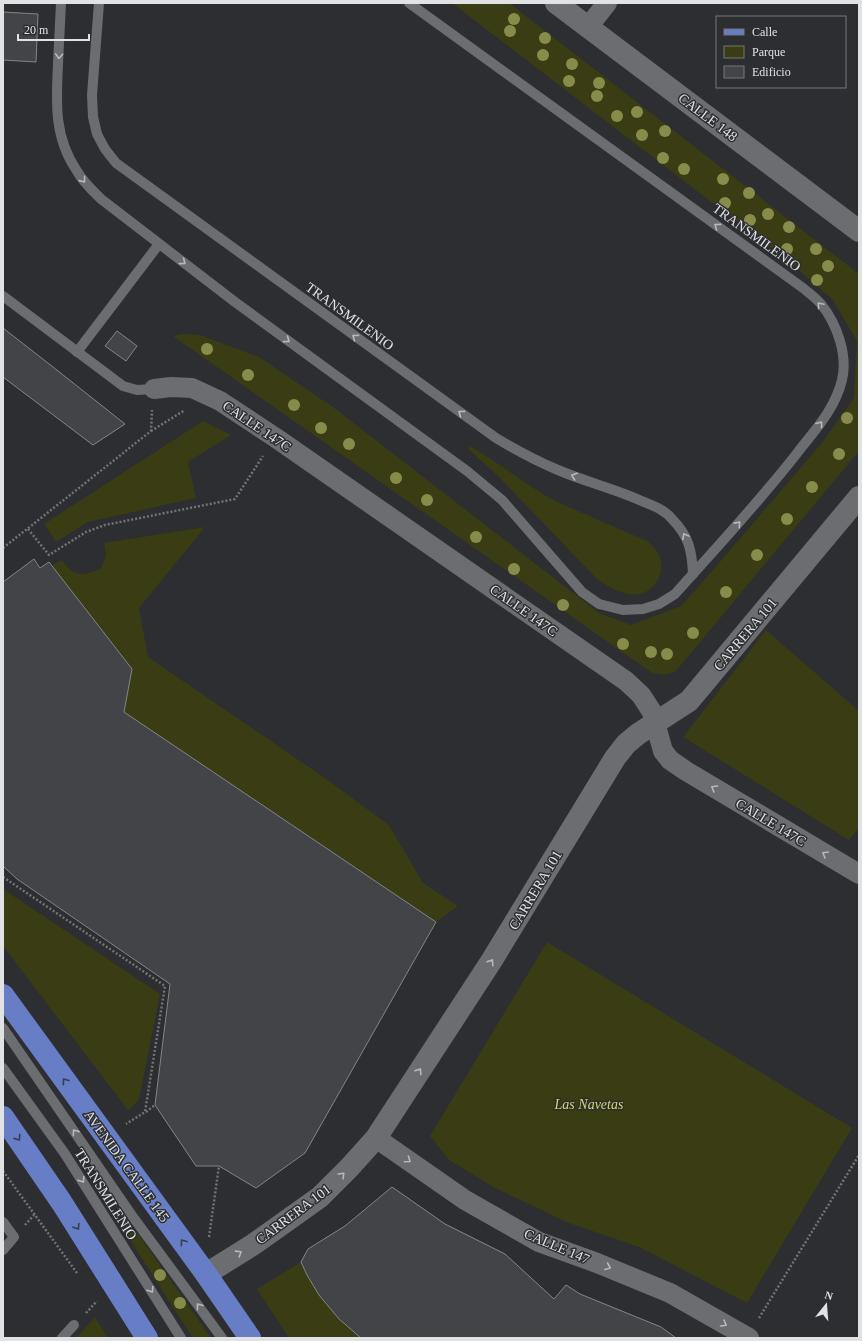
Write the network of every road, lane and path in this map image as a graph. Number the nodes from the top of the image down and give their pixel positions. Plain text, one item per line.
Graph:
1 (61, 3) edge
2 (99, 3) edge
3 (409, 3) edge
4 (556, 3) edge
5 (607, 3) edge
6 (588, 27) junction
7 (859, 231) edge
8 (159, 244) junction
9 (3, 296) edge
10 (78, 352) junction
11 (154, 389) junction
12 (190, 408) dead end
13 (151, 431) junction
14 (276, 438) junction
15 (859, 497) edge
16 (28, 529) junction
17 (3, 548) edge
18 (693, 574) junction
19 (655, 723) junction
20 (859, 874) edge
21 (3, 877) edge
22 (3, 995) edge
23 (3, 1028) edge
24 (3, 1068) edge
25 (155, 1106) dead end
26 (145, 1112) junction
27 (3, 1117) edge
28 (126, 1124) dead end
29 (376, 1138) junction
30 (859, 1155) edge
31 (220, 1166) dead end
32 (3, 1171) edge
33 (3, 1222) edge
34 (208, 1239) dead end
35 (3, 1250) edge
36 (206, 1274) junction
37 (79, 1277) dead end
38 (92, 1295) dead end
39 (101, 1307) dead end
40 (74, 1325) dead end
41 (147, 1334) edge
42 (62, 1338) edge
43 (181, 1338) edge
44 (222, 1338) edge
45 (250, 1338) edge
46 (748, 1338) edge

1 -> 8 lane, TRANSMILENIO
18 -> 2 lane, TRANSMILENIO
18 -> 3 lane, TRANSMILENIO
4 - 6 street, CALLE 148
5 - 6 street
6 - 7 street, CALLE 148
8 - 10 lane
8 -> 18 lane, TRANSMILENIO
9 - 10 lane
10 - 11 lane
11 - 13 path
11 - 14 street, CALLE 147C
12 - 13 path
13 - 16 path
14 - 16 path
14 - 19 street, CALLE 147C
15 - 19 street, CARRERA 101
16 - 17 path
20 -> 19 street, CALLE 147C
29 -> 19 street, CARRERA 101
21 - 26 path
36 -> 22 main road, AVENIDA CALLE 145
44 -> 23 lane, TRANSMILENIO
24 -> 43 lane, TRANSMILENIO
25 - 26 path
26 - 28 path
27 -> 41 main road
36 -> 29 street, CARRERA 101
29 -> 46 street, CALLE 147
30 - 46 path
31 - 34 path
32 - 37 path
33 - 35 lane
36 - 45 main road, AVENIDA CALLE 145
38 - 39 path
40 - 42 lane

